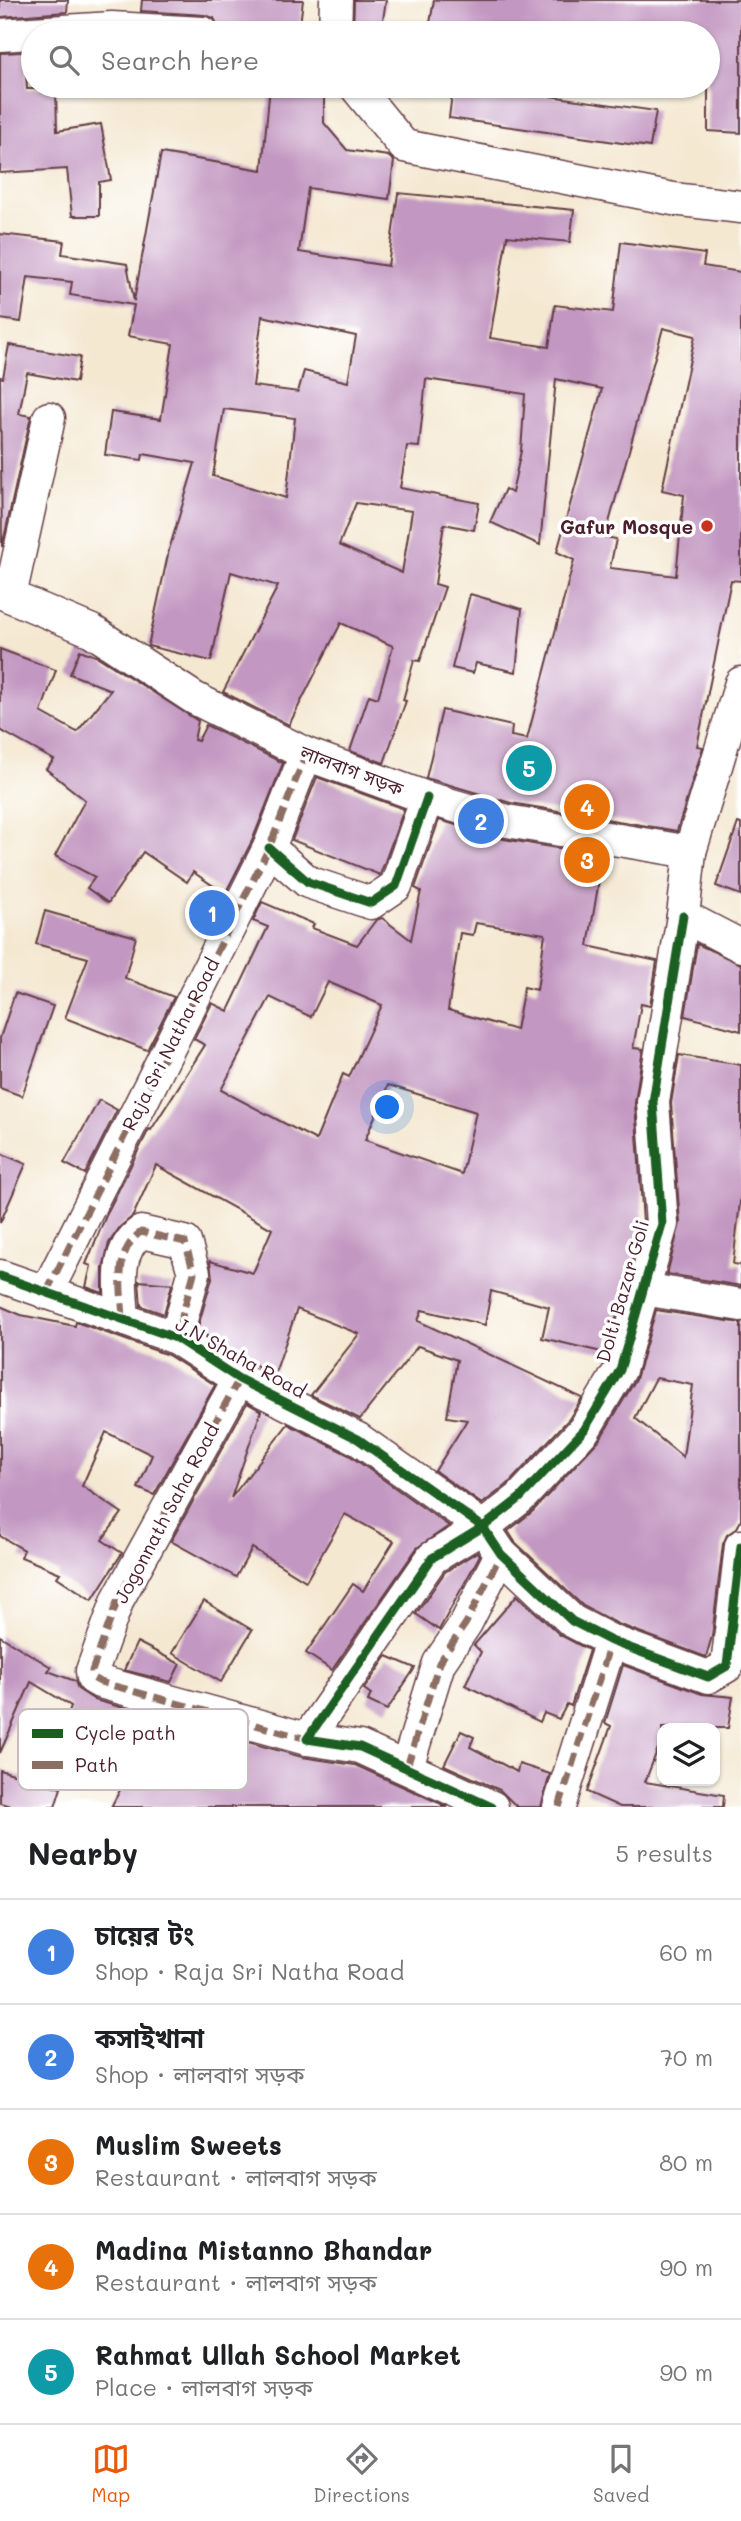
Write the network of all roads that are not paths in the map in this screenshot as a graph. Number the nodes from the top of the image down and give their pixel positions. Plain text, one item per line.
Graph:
1 (336, 0) edge
2 (335, 21) edge
3 (21, 34) edge
4 (0, 35) edge
5 (365, 98) edge
6 (741, 207) edge
7 (49, 418) dead end
8 (5, 594) edge
9 (741, 683) edge
10 (306, 754) junction
11 (427, 799) junction
12 (269, 848) junction
13 (691, 852) junction
14 (683, 916) junction
15 (741, 946) edge
16 (0, 1276) edge
17 (643, 1289) junction
18 (46, 1293) junction
19 (741, 1305) edge
20 (123, 1317) junction
21 (176, 1338) junction
22 (239, 1379) junction
23 (483, 1527) junction
24 (741, 1546) edge
25 (501, 1554) junction
26 (611, 1641) junction
27 (198, 1709) edge
28 (248, 1723) edge
29 (307, 1739) junction
30 (407, 1767) junction
31 (492, 1807) edge
32 (559, 1807) edge

1 - 2 street
3 - 4 street
5 - 6 street
7 - 8 street
8 - 10 street, লালবাগ সড়ক
9 - 13 street
10 - 11 street, লালবাগ সড়ক
10 - 12 street, Raja Sri Natha Road
11 - 12 street
11 - 13 street, লালবাগ সড়ক
12 - 18 street, Raja Sri Natha Road
13 - 14 street
14 - 15 street
14 - 17 street, Dolti Bazar Goli
16 - 18 street, J.N Shaha Road
17 - 19 street
17 - 23 street, Dolti Bazar Goli
18 - 20 street, J.N Shaha Road
20 - 21 street, J.N Shaha Road
20 - 21 street
21 - 22 street, J.N Shaha Road
22 - 23 street, J.N Shaha Road
22 - 27 street, Jogonnath Saha Road
23 - 25 street
23 - 29 street, Dolti Bazar Goli
24 - 26 street
25 - 26 street
25 - 30 street
26 - 32 street
28 - 29 street, Jogonnath Saha Road
29 - 30 street
30 - 31 street

